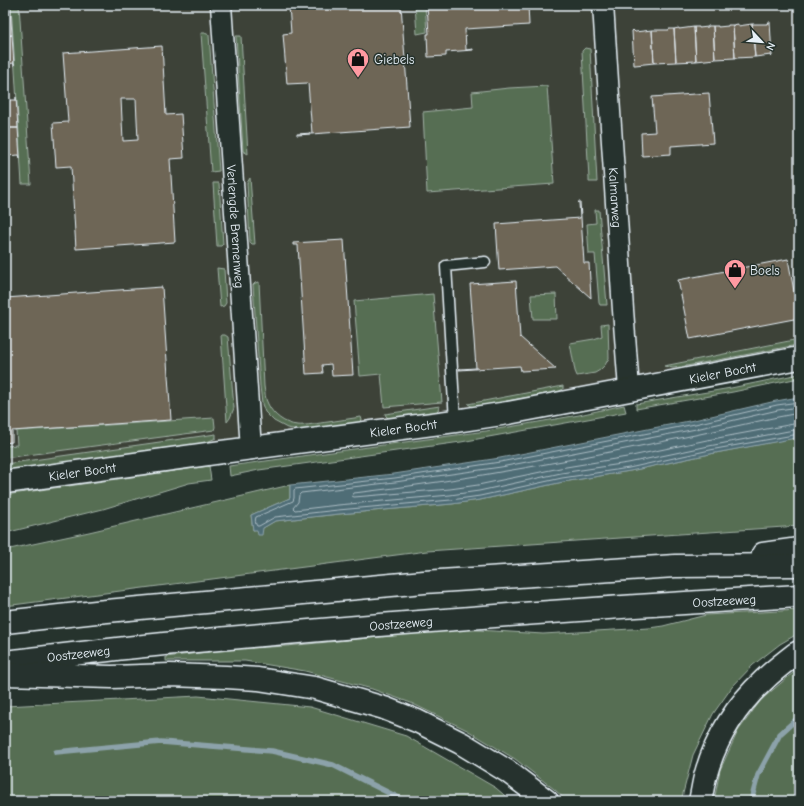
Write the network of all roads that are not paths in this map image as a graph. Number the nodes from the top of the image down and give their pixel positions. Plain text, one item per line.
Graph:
1 (221, 5) edge
2 (603, 5) edge
3 (484, 262) dead end
4 (799, 358) edge
5 (629, 389) junction
6 (455, 421) junction
7 (251, 449) junction
8 (5, 482) edge
9 (799, 549) edge
10 (799, 565) edge
11 (675, 566) junction
12 (799, 596) edge
13 (5, 622) edge
14 (799, 652) edge
15 (5, 662) edge
16 (5, 674) edge
17 (547, 801) edge
18 (700, 801) edge

1 - 7 street, Verlengde Bremenweg
2 - 5 street, Kalmarweg
3 - 6 lane
4 - 5 main road, Kieler Bocht
5 - 6 main road, Kieler Bocht
6 - 7 main road, Kieler Bocht
7 - 8 main road, Kieler Bocht
9 - 11 main road
10 - 11 main road
11 - 13 main road
12 - 15 main road, Oostzeeweg
14 - 18 main road
16 - 17 main road

